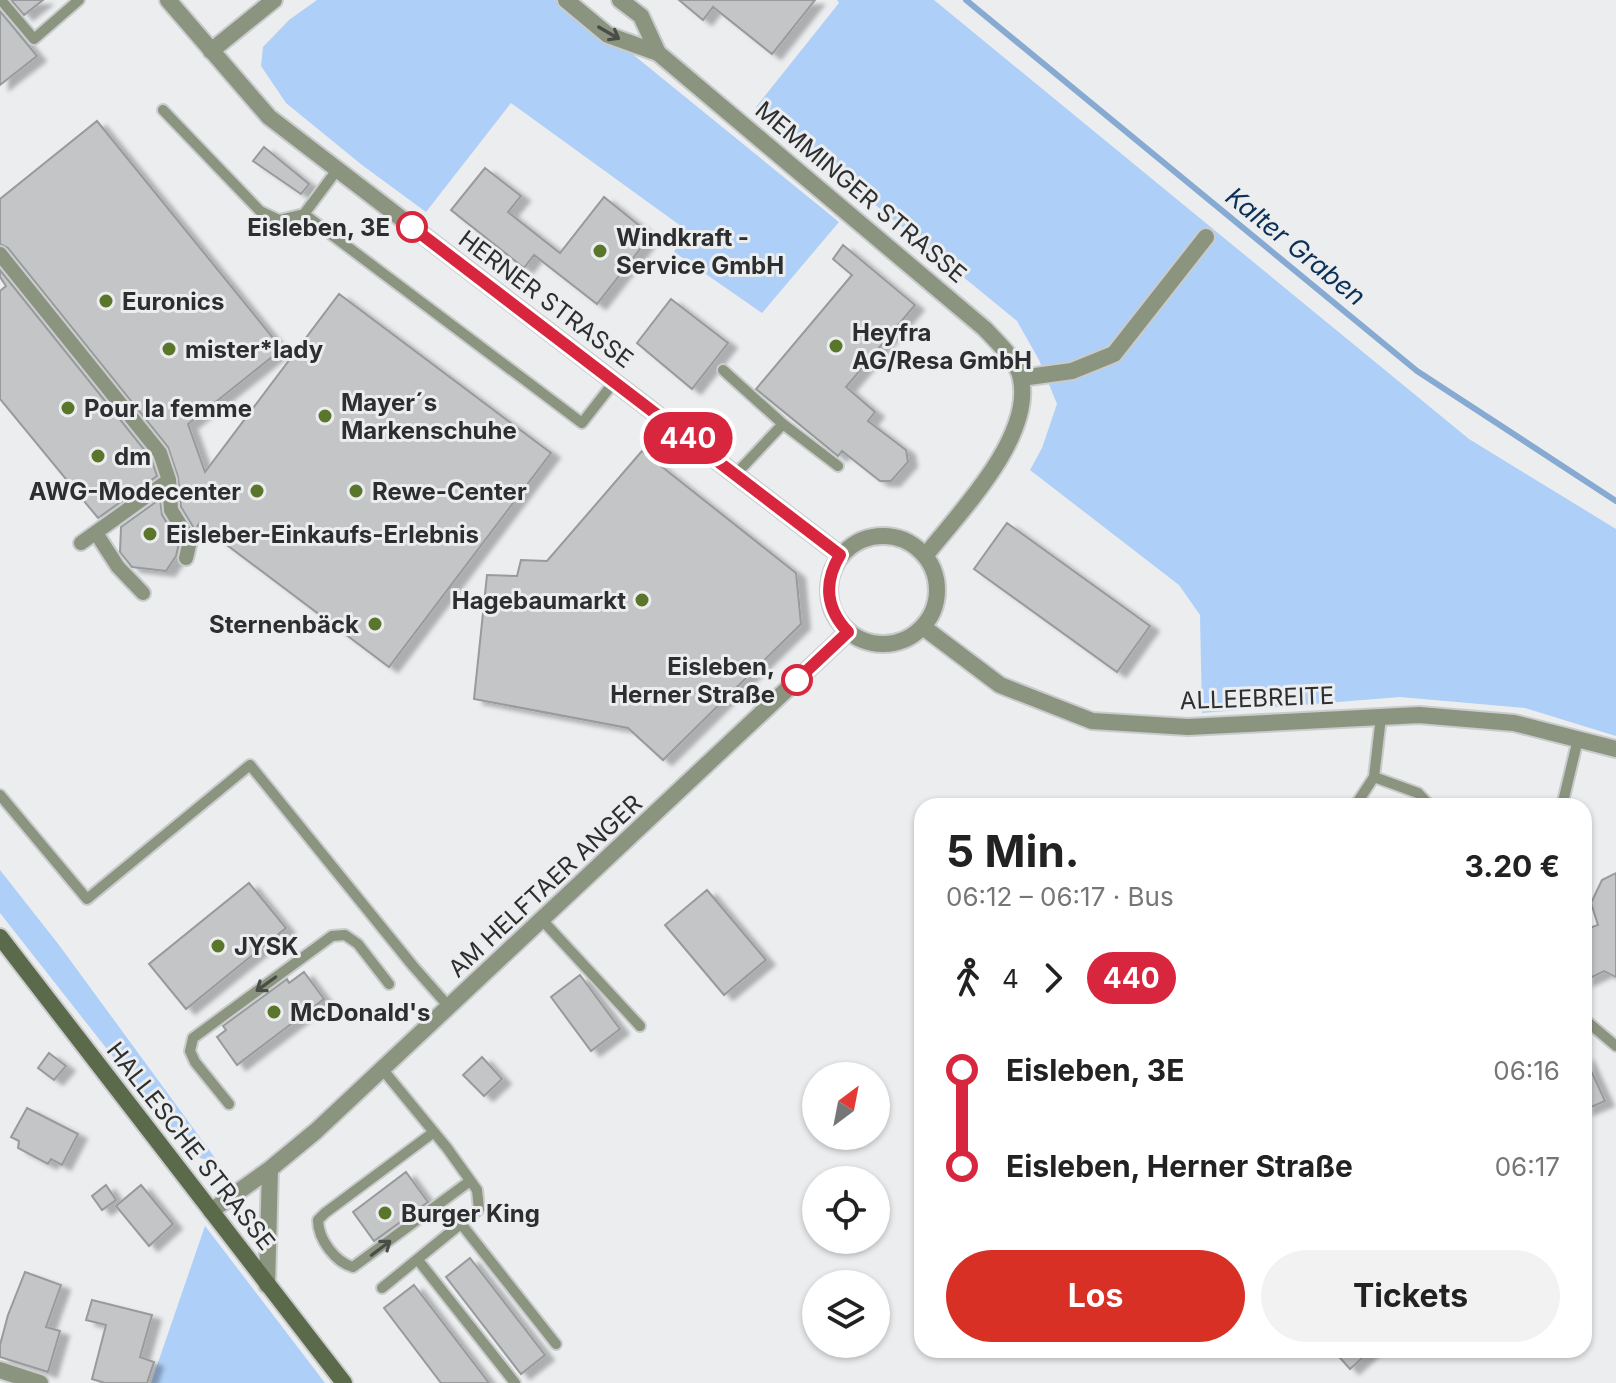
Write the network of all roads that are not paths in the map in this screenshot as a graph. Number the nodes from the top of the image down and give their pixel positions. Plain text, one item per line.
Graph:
1 (1, 0) edge
2 (79, 0) edge
3 (168, 0) edge
4 (274, 0) edge
5 (566, 0) edge
6 (620, 0) edge
7 (211, 51) junction
8 (658, 53) junction
9 (163, 110) dead end
10 (337, 170) junction
11 (304, 214) junction
12 (1206, 237) dead end
13 (0, 254) edge
14 (723, 370) dead end
15 (1021, 378) junction
16 (614, 382) junction
17 (783, 424) junction
18 (838, 466) dead end
19 (735, 475) junction
20 (169, 480) junction
21 (96, 533) junction
22 (81, 543) dead end
23 (840, 555) junction
24 (925, 556) junction
25 (186, 558) dead end
26 (143, 593) dead end
27 (923, 627) junction
28 (848, 632) junction
29 (1381, 717) junction
30 (1578, 739) junction
31 (1616, 749) edge
32 (1374, 777) junction
33 (0, 795) edge
34 (1360, 798) edge
35 (1423, 798) edge
36 (1564, 798) edge
37 (543, 921) junction
38 (0, 937) edge
39 (389, 984) dead end
40 (450, 1008) junction
41 (640, 1026) dead end
42 (1592, 1026) edge
43 (1616, 1046) edge
44 (383, 1070) junction
45 (229, 1104) dead end
46 (434, 1132) junction
47 (270, 1169) junction
48 (470, 1181) junction
49 (211, 1211) junction
50 (462, 1225) junction
51 (418, 1260) junction
52 (267, 1285) junction
53 (382, 1288) dead end
54 (556, 1344) dead end
55 (0, 1370) edge
56 (40, 1383) edge
57 (344, 1383) edge
58 (515, 1383) edge

1 - 2 lane
3 - 7 street, HERNER STRASSE
4 - 7 street
5 -> 8 street, MEMMINGER STRASSE
6 - 8 street, MEMMINGER STRASSE
7 - 10 street, HERNER STRASSE
8 - 15 street, MEMMINGER STRASSE
9 - 11 lane
10 - 11 lane
10 - 16 street, HERNER STRASSE
11 - 16 lane
12 - 15 street
13 - 20 street
14 - 17 lane
15 - 24 street
16 - 19 street, HERNER STRASSE
17 - 18 lane
17 - 19 lane
19 - 23 street, HERNER STRASSE
20 - 21 street
20 - 25 street
21 - 22 street
21 - 26 street
23 - 24 street
23 - 28 street
24 - 27 street
27 - 28 street
27 - 29 street, ALLEEBREITE
28 - 37 street, AM HELFTAER ANGER
29 - 30 street, ALLEEBREITE
29 - 32 lane
30 - 31 street, ALLEEBREITE
30 - 36 lane
32 - 34 lane
32 - 35 lane
33 - 40 lane
37 - 40 street, AM HELFTAER ANGER
37 - 41 lane
38 - 49 main road, HALLESCHE STRASSE
39 -> 45 lane
40 - 44 street, AM HELFTAER ANGER
42 - 43 lane
44 - 46 lane
44 - 47 street, AM HELFTAER ANGER
46 - 48 lane
46 -> 48 lane
47 - 49 street, AM HELFTAER ANGER
47 - 52 street
48 - 50 lane
49 - 52 main road, HALLESCHE STRASSE
50 - 51 lane
50 - 54 lane
51 - 53 lane
51 - 58 lane
52 - 57 main road, HALLESCHE STRASSE
55 - 56 street

